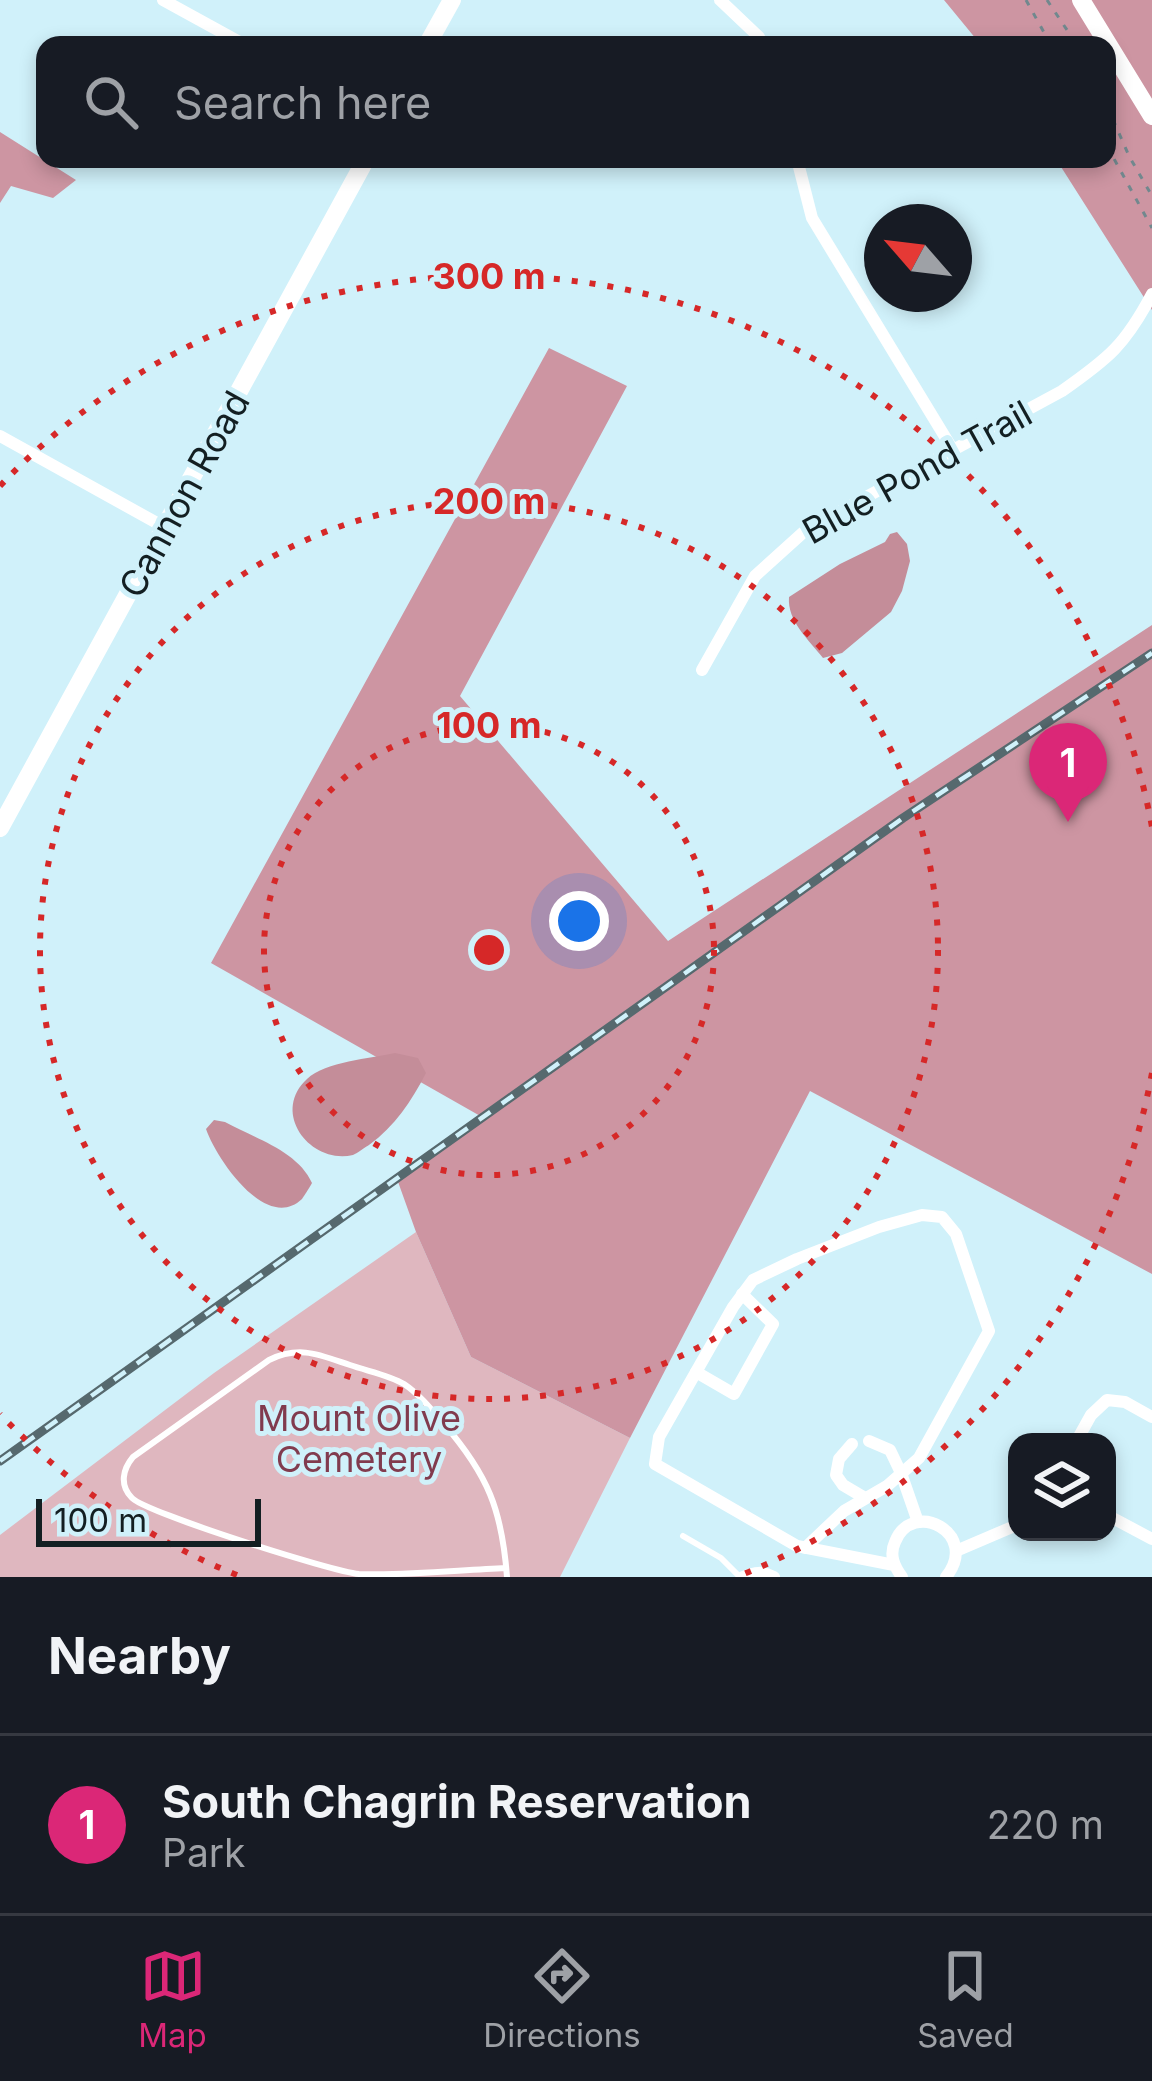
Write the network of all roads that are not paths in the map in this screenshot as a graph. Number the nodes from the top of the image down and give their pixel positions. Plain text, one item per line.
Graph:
1 (163, 0) edge
2 (452, 0) edge
3 (720, 0) edge
4 (1081, 0) edge
5 (229, 36) edge
6 (433, 36) edge
7 (757, 36) edge
8 (1103, 36) edge
9 (1116, 57) edge
10 (1152, 116) edge
11 (361, 168) edge
12 (799, 168) edge
13 (1152, 294) edge
14 (0, 436) edge
15 (953, 450) junction
16 (166, 528) junction
17 (702, 670) dead end
18 (0, 828) edge
19 (742, 1294) junction
20 (696, 1372) junction
21 (1152, 1417) edge
22 (1081, 1433) edge
23 (869, 1441) dead end
24 (852, 1444) dead end
25 (901, 1474) junction
26 (865, 1498) junction
27 (1116, 1520) edge
28 (918, 1522) junction
29 (1008, 1530) edge
30 (683, 1536) dead end
31 (1152, 1539) edge
32 (805, 1547) junction
33 (956, 1551) junction
34 (898, 1571) edge
35 (507, 1573) edge
36 (949, 1573) edge
37 (742, 1577) edge
38 (774, 1577) edge
39 (966, 1577) edge

1 - 5 street
2 - 6 main road
3 - 7 street
4 - 8 main road
9 - 10 main road
11 - 16 main road, Cannon Road
12 - 15 street
13 - 15 street, Blue Pond Trail
14 - 16 street
15 - 17 street, Blue Pond Trail
16 - 18 main road, Cannon Road
19 - 20 street
19 - 20 street
19 - 25 street
20 - 32 street
21 - 22 street
23 - 25 street
24 - 26 street
25 - 26 street
25 - 28 street
26 - 32 street
27 - 31 street
28 - 33 street
28 - 34 street
29 - 33 street
30 - 37 lane
32 - 34 street
33 - 36 street
35 - 35 lane
36 - 39 street
37 - 38 street

